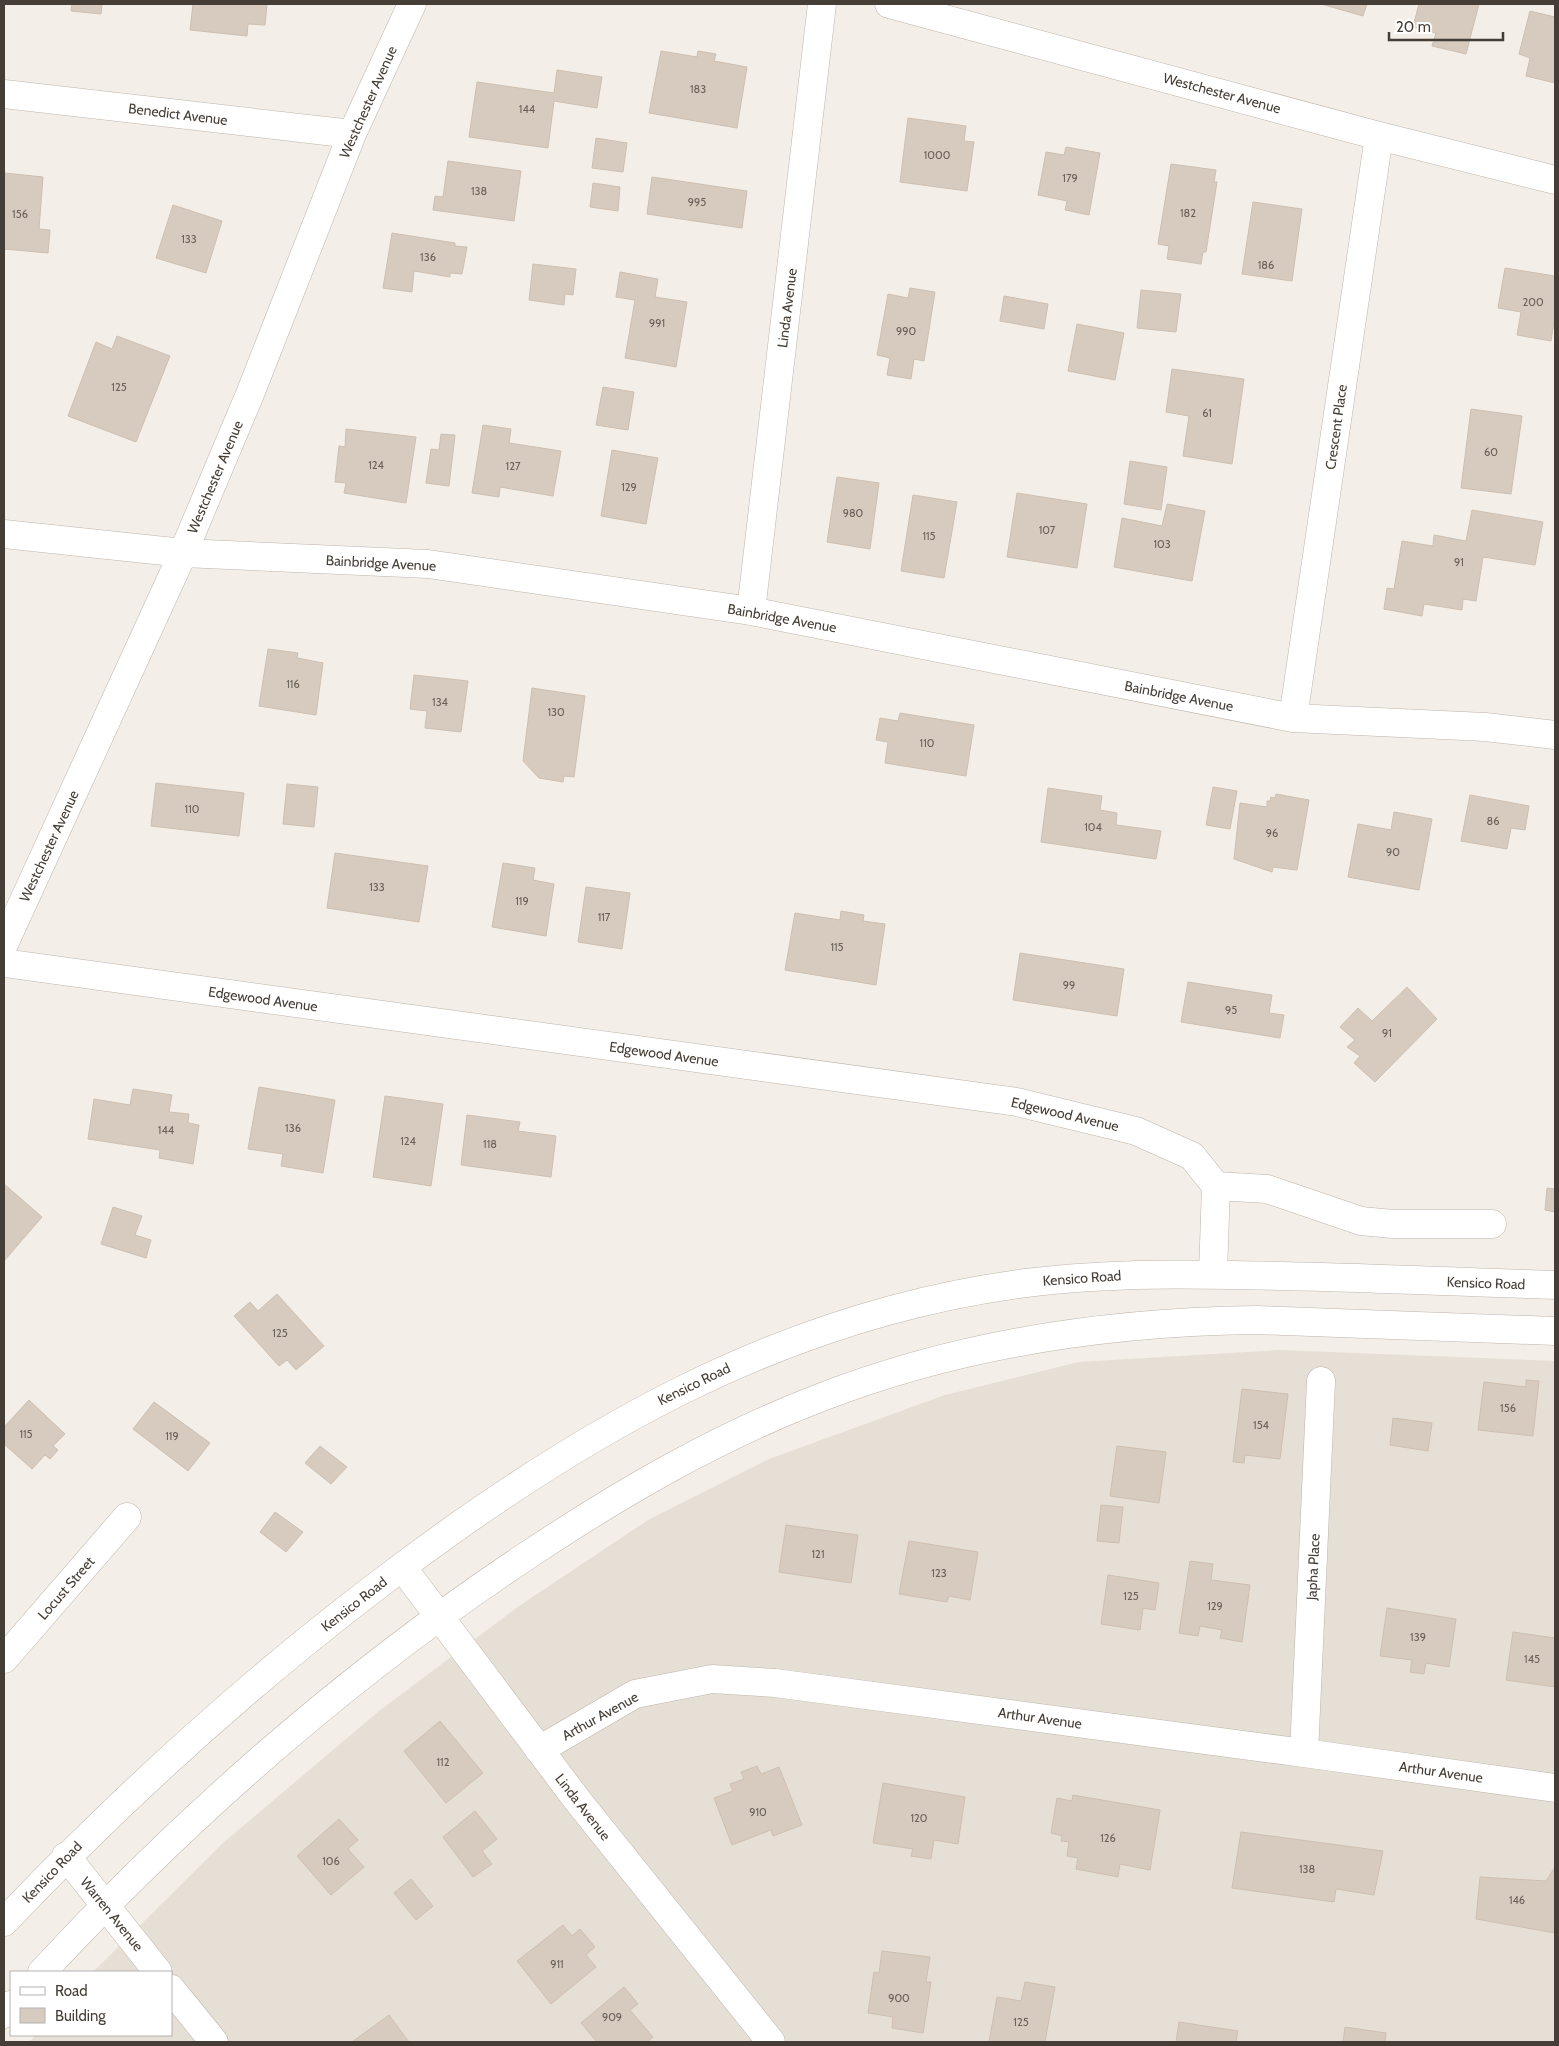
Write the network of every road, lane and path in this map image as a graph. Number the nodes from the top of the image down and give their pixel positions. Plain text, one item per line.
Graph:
1 (412, 4) edge
2 (822, 4) edge
3 (889, 4) edge
4 (4, 94) edge
5 (352, 134) junction
6 (1379, 136) junction
7 (1555, 180) edge
8 (4, 534) edge
9 (183, 553) junction
10 (751, 611) junction
11 (1293, 718) junction
12 (1555, 735) edge
13 (4, 944) edge
14 (4, 963) edge
15 (1216, 1186) junction
16 (1492, 1224) dead end
17 (1213, 1274) junction
18 (1555, 1285) edge
19 (1555, 1331) edge
20 (1321, 1382) dead end
21 (127, 1517) dead end
22 (402, 1567) junction
23 (439, 1617) junction
24 (4, 1659) edge
25 (539, 1750) junction
26 (1304, 1753) junction
27 (1555, 1788) edge
28 (66, 1856) junction
29 (105, 1906) junction
30 (4, 1922) edge
31 (43, 1971) edge
32 (157, 1971) edge
33 (172, 1990) edge
34 (214, 2042) edge
35 (771, 2042) edge

1 - 5 street, Westchester Avenue
2 - 10 street, Linda Avenue
3 - 6 street, Westchester Avenue
4 - 5 street, Benedict Avenue
5 - 9 street, Westchester Avenue
6 - 7 street, Westchester Avenue
6 - 11 street, Crescent Place
8 - 9 street, Bainbridge Avenue
9 - 10 street, Bainbridge Avenue
9 - 13 street, Westchester Avenue
10 - 11 street, Bainbridge Avenue
11 - 12 street, Bainbridge Avenue
14 - 15 street, Edgewood Avenue
15 - 16 street
15 - 17 street
17 - 18 street, Kensico Road
17 - 22 street, Kensico Road
19 - 23 street
20 - 26 street, Japha Place
21 - 24 street, Locust Street
22 - 23 street, Linda Avenue
22 - 28 street, Kensico Road
23 - 25 street, Linda Avenue
23 - 29 street
25 - 26 street, Arthur Avenue
25 - 35 street, Linda Avenue
26 - 27 street, Arthur Avenue
28 - 29 street, Warren Avenue
28 - 30 street, Kensico Road
29 - 31 street
29 - 32 street, Warren Avenue
33 - 34 street

